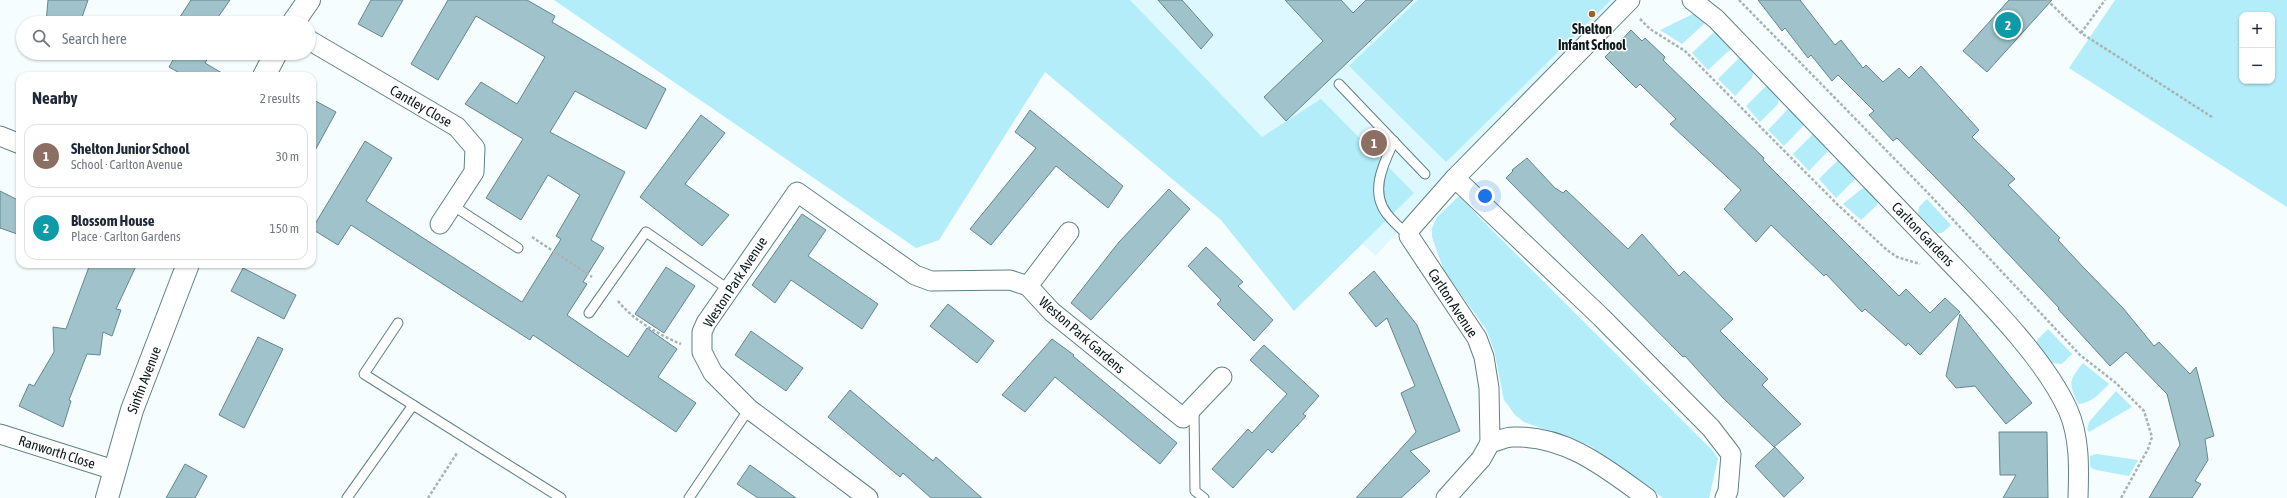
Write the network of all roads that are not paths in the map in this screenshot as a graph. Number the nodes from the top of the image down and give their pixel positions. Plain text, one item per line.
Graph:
1 (309, 0) edge
2 (1627, 2) edge
3 (1697, 4) edge
4 (298, 16) edge
5 (316, 44) edge
6 (272, 60) edge
7 (266, 72) edge
8 (1340, 84) dead end
9 (0, 136) edge
10 (1394, 141) junction
11 (16, 142) edge
12 (1426, 174) dead end
13 (1455, 178) junction
14 (452, 205) junction
15 (440, 224) dead end
16 (1069, 232) dead end
17 (1408, 236) junction
18 (518, 248) dead end
19 (186, 268) edge
20 (915, 275) joint
21 (1028, 286) junction
22 (728, 289) junction
23 (589, 313) dead end
24 (398, 323) dead end
25 (1222, 377) dead end
26 (414, 405) junction
27 (1194, 406) junction
28 (749, 409) junction
29 (0, 434) edge
30 (1490, 443) junction
31 (114, 470) junction
32 (107, 498) edge
33 (347, 498) edge
34 (561, 498) edge
35 (689, 498) edge
36 (868, 498) edge
37 (1204, 498) edge
38 (1446, 498) edge
39 (1647, 498) edge
40 (1725, 498) edge
41 (2078, 498) edge

1 - 4 street
2 - 13 street
3 - 41 street, Carlton Gardens
5 - 14 street, Cantley Close
6 - 7 street
8 - 10 lane
9 - 11 street
10 - 12 lane
10 - 17 lane
13 - 17 street
13 - 40 street
14 - 15 street, Cantley Close
14 - 18 lane
16 - 21 street
17 - 30 street, Carlton Avenue
19 - 31 street, Sinfin Avenue
20 - 21 street, Weston Park Gardens
20 - 22 street, Weston Park Avenue
21 - 27 street, Weston Park Gardens
22 - 23 lane
22 - 28 street, Weston Park Avenue
24 - 26 lane
25 - 27 street, Weston Park Gardens
26 - 33 lane
26 - 34 lane
27 - 37 lane
28 - 35 lane
28 - 36 street, Weston Park Avenue
29 - 31 street, Ranworth Close
30 - 38 street
30 - 39 street
31 - 32 street, Sinfin Avenue

